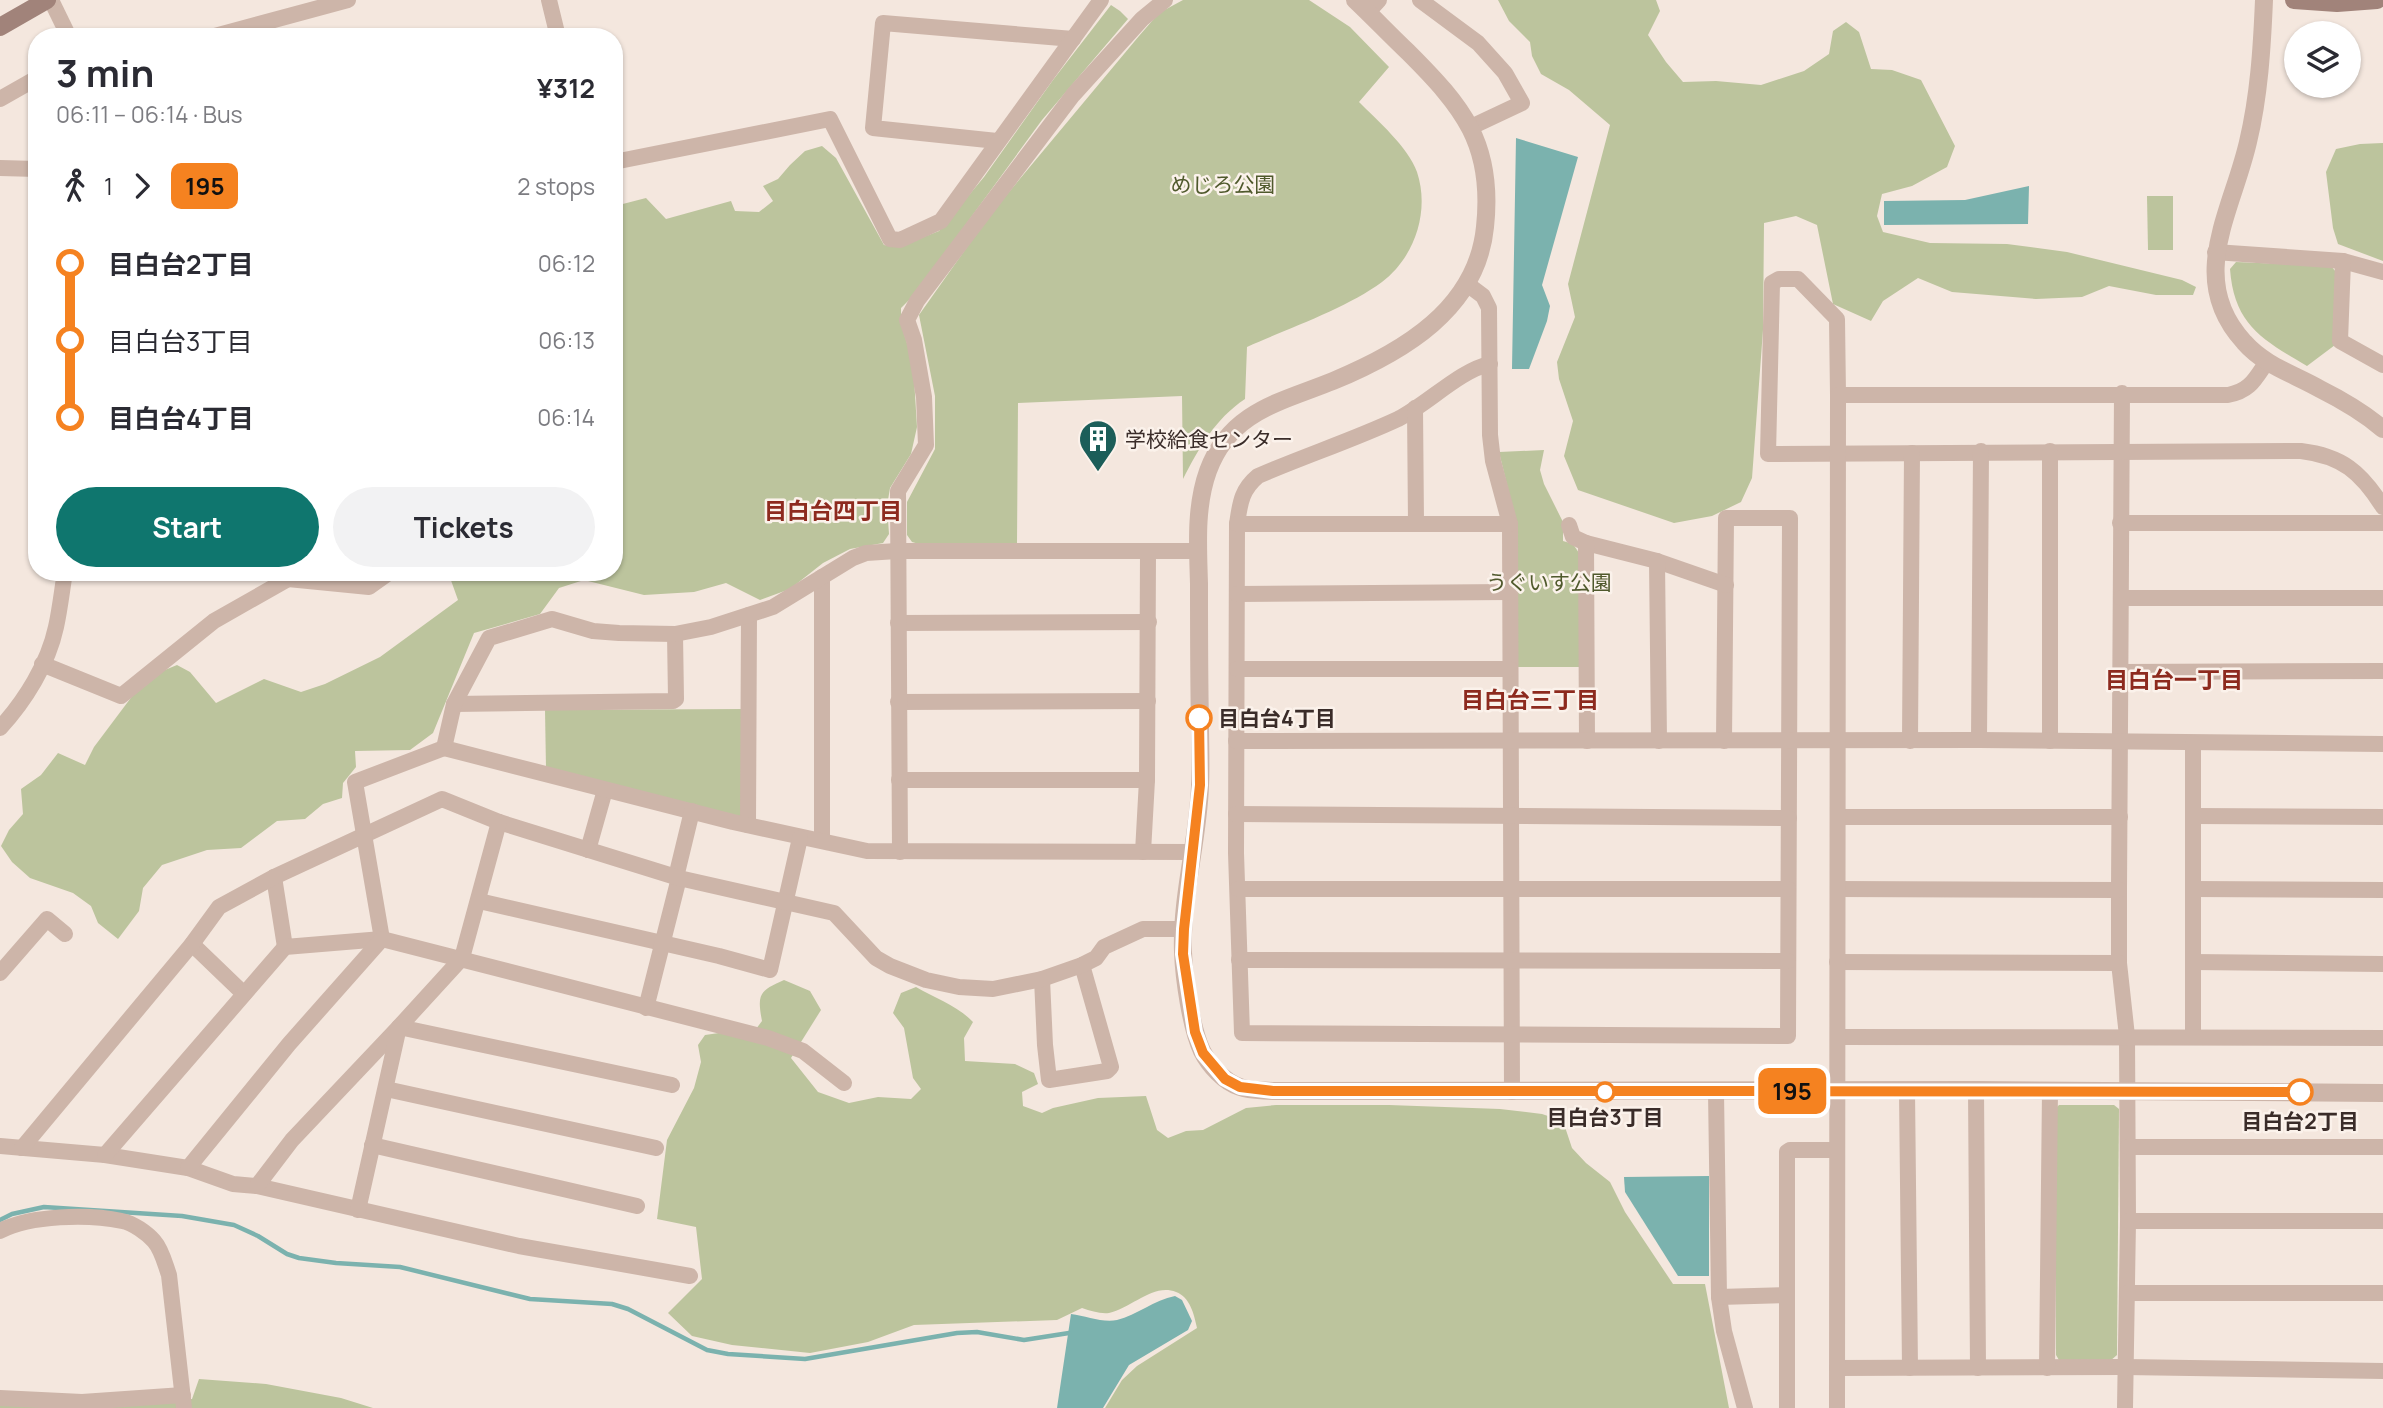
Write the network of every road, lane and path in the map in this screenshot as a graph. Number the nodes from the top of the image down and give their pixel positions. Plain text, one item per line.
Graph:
1 (49, 0) edge
2 (348, 0) edge
3 (549, 0) edge
4 (1101, 0) edge
5 (1165, 0) edge
6 (1420, 0) edge
7 (2264, 0) edge
8 (2294, 0) edge
9 (2377, 0) edge
10 (1367, 4) edge
11 (0, 27) edge
12 (64, 28) edge
13 (244, 28) edge
14 (556, 28) edge
15 (1073, 39) junction
16 (28, 83) edge
17 (0, 99) edge
18 (1471, 127) junction
19 (998, 141) junction
20 (623, 160) edge
21 (0, 168) edge
22 (28, 169) edge
23 (2215, 252) junction
24 (2343, 261) junction
25 (2383, 272) edge
26 (1467, 284) junction
27 (2266, 363) junction
28 (1490, 364) junction
29 (2383, 365) edge
30 (2122, 393) junction
31 (1838, 395) junction
32 (1416, 408) junction
33 (2383, 429) edge
34 (1981, 451) junction
35 (2050, 451) junction
36 (2120, 451) junction
37 (1838, 453) junction
38 (1912, 453) junction
39 (2383, 507) edge
40 (1416, 523) junction
41 (2120, 523) junction
42 (2383, 523) edge
43 (1237, 524) junction
44 (1510, 524) junction
45 (1569, 525) dead end
46 (1586, 543) junction
47 (897, 551) junction
48 (1198, 551) junction
49 (1148, 552) junction
50 (1657, 561) junction
51 (822, 577) junction
52 (63, 581) edge
53 (277, 581) edge
54 (328, 581) edge
55 (377, 581) edge
56 (1726, 585) junction
57 (1510, 592) junction
58 (1237, 594) junction
59 (2121, 598) junction
60 (2383, 598) edge
61 (749, 615) junction
62 (1149, 622) junction
63 (898, 623) junction
64 (675, 634) junction
65 (42, 664) junction
66 (1237, 669) junction
67 (1510, 669) junction
68 (2383, 671) edge
69 (2120, 672) junction
70 (1148, 701) junction
71 (898, 702) junction
72 (454, 704) junction
73 (0, 728) edge
74 (1979, 740) junction
75 (1236, 741) junction
76 (1587, 741) junction
77 (1659, 741) junction
78 (1724, 741) junction
79 (1790, 741) junction
80 (1839, 741) junction
81 (1910, 741) junction
82 (2050, 741) junction
83 (1512, 742) junction
84 (2119, 742) junction
85 (2193, 743) junction
86 (2383, 744) edge
87 (444, 748) junction
88 (900, 780) junction
89 (1147, 780) junction
90 (605, 790) junction
91 (692, 811) junction
92 (1236, 814) junction
93 (1511, 816) junction
94 (2194, 816) junction
95 (1838, 817) junction
96 (2120, 817) junction
97 (2383, 817) edge
98 (1788, 818) junction
99 (499, 822) junction
100 (748, 825) junction
101 (364, 835) junction
102 (800, 838) junction
103 (822, 840) junction
104 (588, 850) junction
105 (900, 852) junction
106 (1143, 852) junction
107 (1193, 852) junction
108 (274, 877) junction
109 (677, 878) junction
110 (1238, 889) junction
111 (1511, 889) junction
112 (1788, 889) junction
113 (1838, 889) junction
114 (2193, 889) junction
115 (2119, 890) junction
116 (2383, 890) edge
117 (479, 901) junction
118 (784, 903) junction
119 (1184, 929) junction
120 (65, 934) dead end
121 (382, 939) junction
122 (661, 942) junction
123 (192, 944) junction
124 (285, 947) junction
125 (462, 958) junction
126 (1239, 960) junction
127 (1511, 961) junction
128 (1788, 961) junction
129 (1837, 962) junction
130 (2193, 962) junction
131 (2119, 963) junction
132 (2383, 964) edge
133 (1082, 965) junction
134 (0, 973) edge
135 (1042, 979) junction
136 (244, 994) junction
137 (646, 1008) junction
138 (399, 1027) junction
139 (1511, 1033) junction
140 (2127, 1036) junction
141 (2193, 1036) junction
142 (1838, 1037) junction
143 (2383, 1038) edge
144 (844, 1083) dead end
145 (672, 1085) dead end
146 (386, 1089) junction
147 (1976, 1090) junction
148 (2050, 1090) junction
149 (2127, 1090) junction
150 (1716, 1091) junction
151 (1836, 1091) junction
152 (1908, 1091) junction
153 (1512, 1092) junction
154 (2383, 1093) edge
155 (372, 1145) junction
156 (0, 1146) edge
157 (2128, 1147) junction
158 (2383, 1147) edge
159 (22, 1148) junction
160 (656, 1148) dead end
161 (1836, 1150) junction
162 (105, 1155) junction
163 (188, 1168) junction
164 (257, 1186) junction
165 (637, 1206) dead end
166 (358, 1210) junction
167 (2128, 1221) junction
168 (2383, 1221) edge
169 (0, 1231) edge
170 (690, 1276) dead end
171 (2127, 1293) junction
172 (2383, 1293) edge
173 (1786, 1295) junction
174 (1719, 1297) junction
175 (2124, 1367) junction
176 (1837, 1368) junction
177 (1910, 1368) junction
178 (1978, 1368) junction
179 (2047, 1368) junction
180 (2383, 1371) edge
181 (0, 1398) edge
182 (183, 1402) edge
183 (1745, 1408) edge
184 (1787, 1408) edge
185 (1837, 1408) edge
186 (2125, 1408) edge

1 - 11 main road
1 - 12 street
2 - 13 street
3 - 14 street
4 - 15 street
5 - 47 street
6 - 18 street
7 - 23 street
8 - 9 main road
10 - 18 street
15 - 19 street
15 - 19 street
16 - 17 street
18 - 26 street
19 - 20 street
21 - 22 street
23 - 24 street
23 - 27 street
24 - 25 street
24 - 29 street
26 - 28 street
26 - 48 street
27 - 30 street
27 - 33 street
28 - 32 street
28 - 44 street
30 - 31 street
30 - 36 street
31 - 37 street
31 - 37 street
32 - 40 street
32 - 43 street
34 - 35 street
34 - 38 street
34 - 74 street
35 - 36 street
35 - 82 street
36 - 39 street
36 - 41 street
37 - 38 street
37 - 80 street
38 - 81 street
40 - 43 street
40 - 44 street
41 - 42 street
41 - 59 street
43 - 58 street
44 - 57 street
45 - 46 street
46 - 50 street
46 - 76 street
47 - 49 street
47 - 51 street
47 - 63 street
48 - 49 street
48 - 107 street
49 - 62 street
50 - 56 street
50 - 77 street
51 - 61 street
51 - 103 street
52 - 65 street
53 - 65 street
54 - 55 street
56 - 78 street
56 - 79 street
57 - 58 street
57 - 67 street
58 - 66 street
59 - 60 street
59 - 69 street
61 - 64 street
61 - 100 street
62 - 63 street
62 - 70 street
63 - 71 street
64 - 72 street
64 - 72 street
65 - 73 street
66 - 67 street
66 - 75 street
67 - 83 street
68 - 69 street
69 - 84 street
70 - 71 street
70 - 89 street
71 - 88 street
72 - 87 street
74 - 81 street
74 - 82 street
75 - 83 street
75 - 92 street
76 - 77 street
76 - 83 street
77 - 78 street
78 - 79 street
79 - 80 street
79 - 98 street
80 - 81 street
80 - 95 street
82 - 84 street
83 - 93 street
84 - 85 street
84 - 96 street
85 - 86 street
85 - 94 street
87 - 90 street
87 - 101 street
88 - 89 street
88 - 105 street
89 - 106 street
90 - 91 street
90 - 104 street
91 - 100 street
91 - 109 street
92 - 93 street
92 - 110 street
93 - 98 street
93 - 111 street
94 - 97 street
94 - 114 street
95 - 96 street
95 - 113 street
96 - 115 street
98 - 112 street
99 - 101 street
99 - 104 street
99 - 117 street
100 - 102 street
101 - 108 street
101 - 121 street
102 - 103 street
102 - 118 street
103 - 105 street
104 - 109 street
105 - 106 street
106 - 107 street
107 - 119 street
108 - 123 street
108 - 124 street
109 - 118 street
109 - 122 street
110 - 111 street
110 - 126 street
111 - 112 street
111 - 127 street
112 - 128 street
113 - 115 street
113 - 129 street
114 - 116 street
114 - 130 street
115 - 131 street
117 - 122 street
117 - 125 street
118 - 122 street
118 - 135 street
119 - 133 street
119 - 153 street
120 - 134 street
121 - 124 street
121 - 125 street
121 - 163 street
122 - 137 street
123 - 136 street
123 - 159 street
124 - 136 street
125 - 137 street
125 - 138 street
126 - 127 street
126 - 139 street
127 - 128 street
127 - 139 street
128 - 139 street
129 - 131 street
129 - 142 street
130 - 132 street
130 - 141 street
131 - 140 street
133 - 135 street
133 - 135 street
136 - 162 street
137 - 144 street
138 - 145 street
138 - 146 street
138 - 164 street
139 - 153 street
140 - 141 street
140 - 142 street
140 - 149 street
141 - 143 street
142 - 151 street
146 - 155 street
146 - 160 street
147 - 148 street
147 - 152 street
147 - 178 street
148 - 149 street
148 - 179 street
149 - 154 street
149 - 157 street
150 - 151 street
150 - 153 street
150 - 174 street
151 - 152 street
151 - 161 street
152 - 177 street
155 - 165 street
155 - 166 street
156 - 159 street
157 - 158 street
157 - 167 street
159 - 162 street
161 - 173 street
161 - 176 street
162 - 163 street
163 - 164 street
164 - 166 street
166 - 170 street
167 - 168 street
167 - 171 street
169 - 182 street
171 - 172 street
171 - 175 street
173 - 174 street
173 - 184 street
174 - 183 street
175 - 179 street
175 - 180 street
175 - 186 street
176 - 177 street
176 - 185 street
177 - 178 street
178 - 179 street
181 - 182 street

